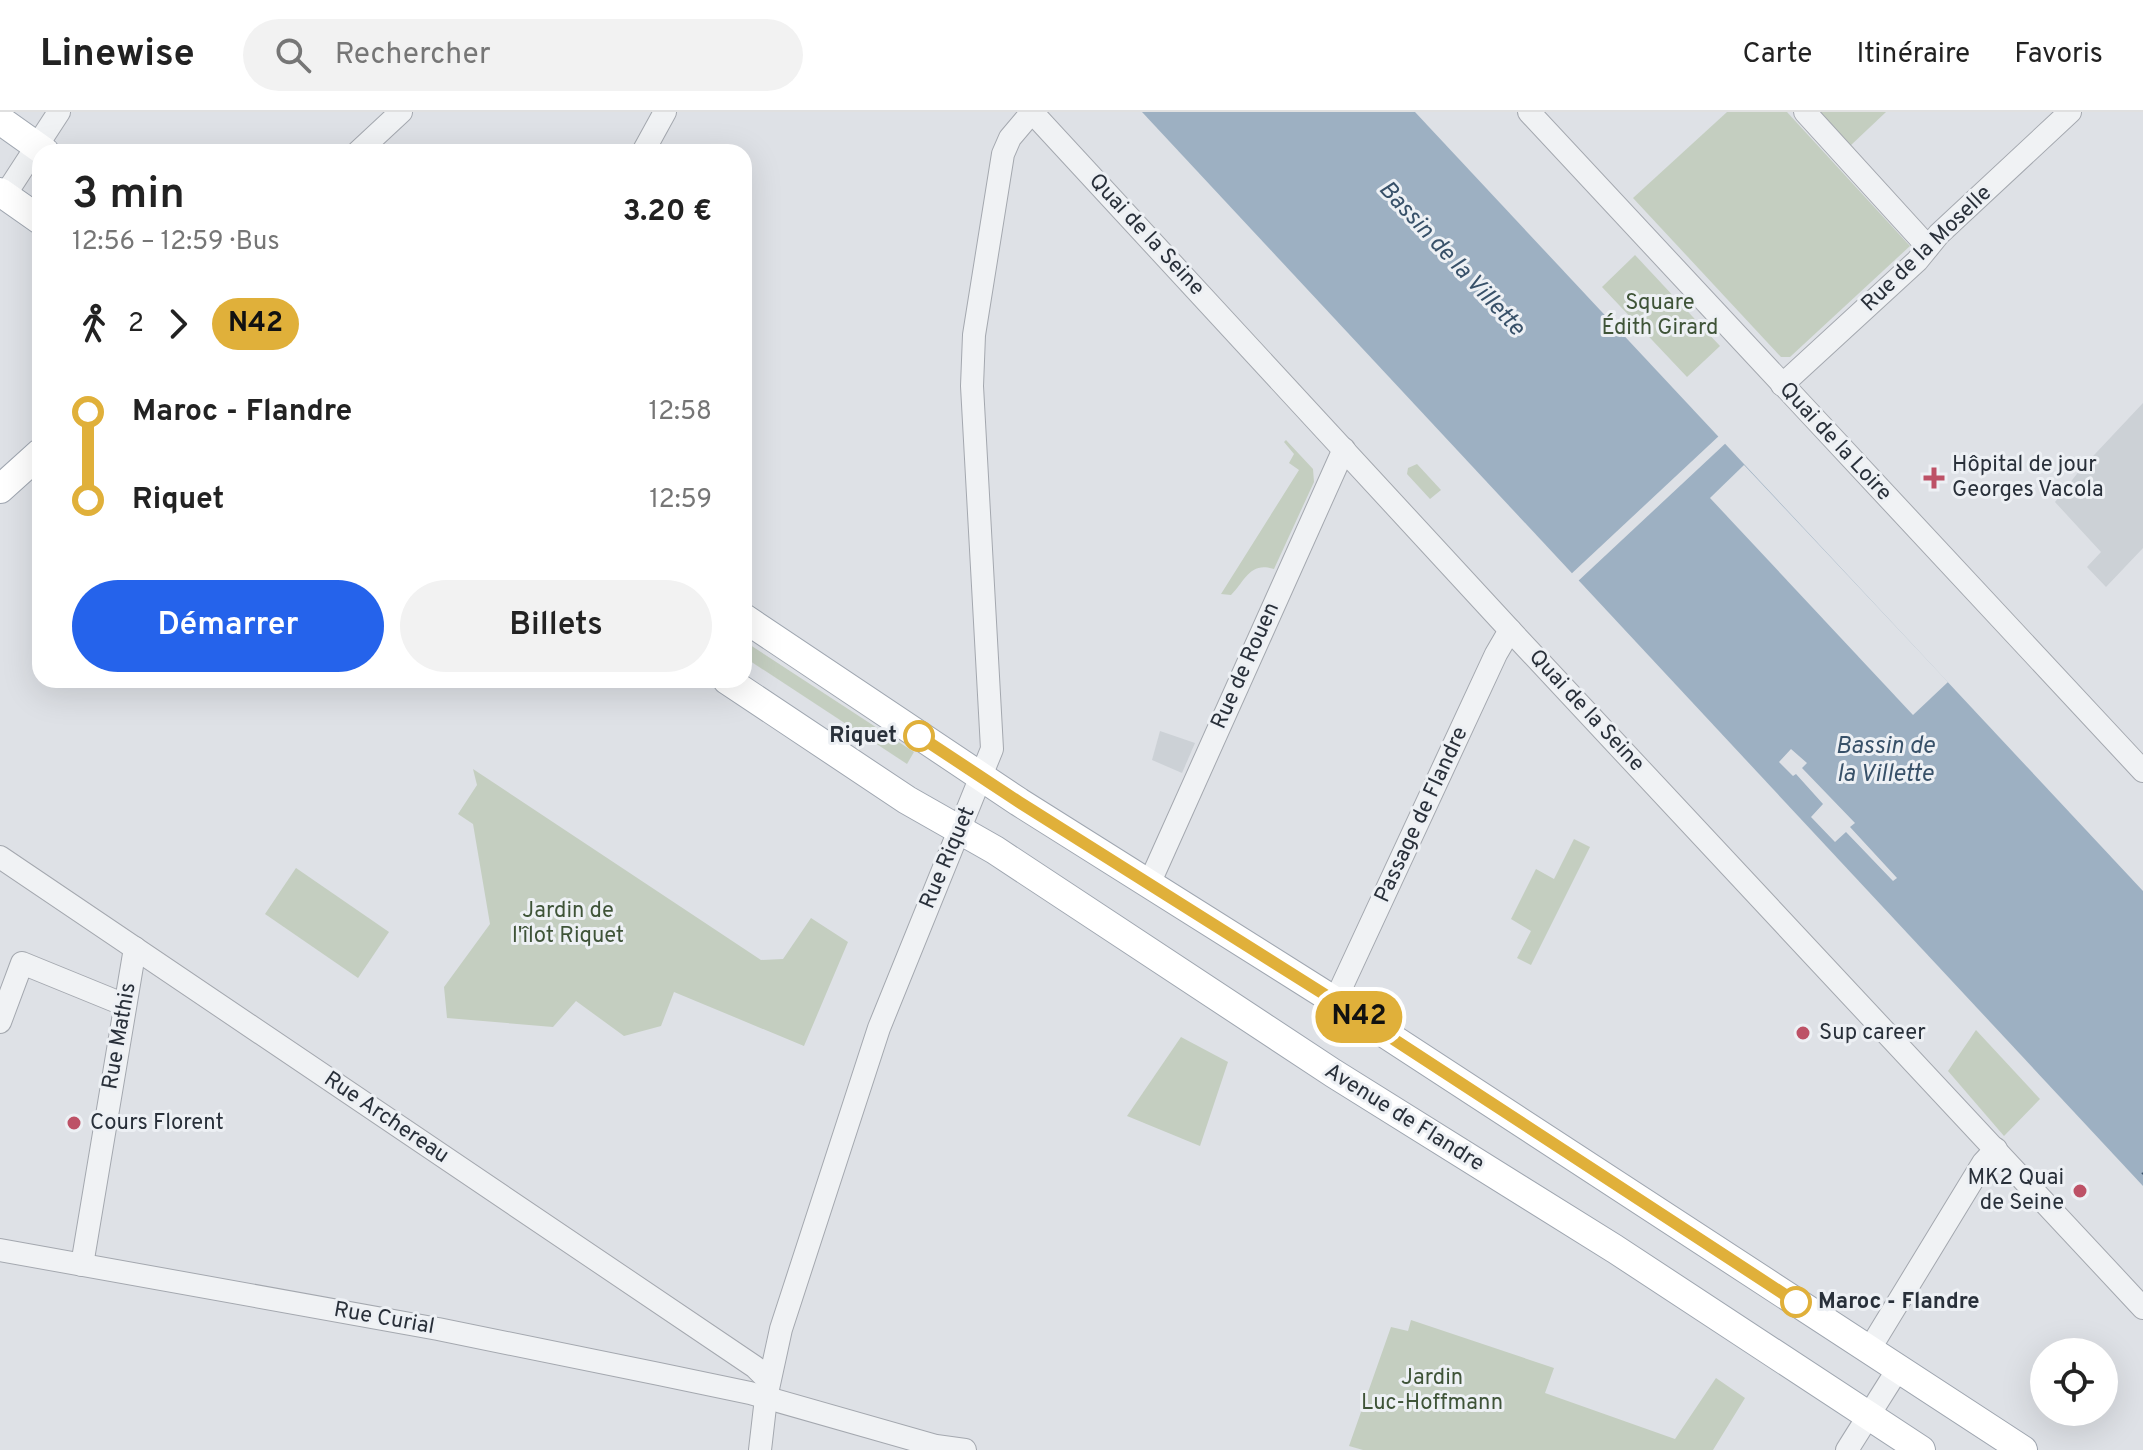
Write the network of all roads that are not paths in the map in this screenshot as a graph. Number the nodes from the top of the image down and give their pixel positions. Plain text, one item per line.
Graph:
1 (59, 112) edge
2 (401, 112) edge
3 (665, 112) edge
4 (1032, 112) edge
5 (1529, 112) edge
6 (1805, 112) edge
7 (2070, 112) edge
8 (0, 120) edge
9 (34, 144) edge
10 (43, 144) edge
11 (367, 144) edge
12 (647, 144) edge
13 (32, 159) edge
14 (2, 194) edge
15 (32, 215) edge
16 (1928, 247) junction
17 (1782, 385) junction
18 (1344, 449) junction
19 (32, 460) edge
20 (0, 489) edge
21 (752, 623) edge
22 (1510, 630) junction
23 (739, 688) edge
24 (2143, 771) edge
25 (981, 776) junction
26 (959, 830) junction
27 (0, 857) edge
28 (1149, 884) junction
29 (135, 948) junction
30 (1335, 1001) junction
31 (125, 1005) junction
32 (0, 1022) edge
33 (1996, 1149) junction
34 (0, 1250) edge
35 (82, 1265) junction
36 (2143, 1308) edge
37 (1869, 1350) junction
38 (1898, 1369) junction
39 (768, 1390) junction
40 (1869, 1415) junction
41 (760, 1450) edge
42 (965, 1450) edge
43 (1847, 1450) edge
44 (1921, 1450) edge
45 (2023, 1450) edge

1 - 10 street
2 - 11 street
3 - 12 street
4 - 18 street, Quai de la Seine
4 - 25 street, Rue Riquet
5 - 17 street, Quai de la Loire
6 - 16 street
7 - 16 street, Rue de la Moselle
8 - 9 main road
13 - 14 street
14 - 15 main road
16 - 17 street, Rue de la Moselle
17 - 24 street, Quai de la Loire
18 - 22 street, Quai de la Seine
18 - 28 street, Rue de Rouen
19 - 20 main road
21 - 25 main road
22 - 30 street, Passage de Flandre
22 - 33 street, Quai de la Seine
23 - 26 main road, Avenue de Flandre
25 - 26 street, Rue Riquet
25 - 28 main road
26 - 39 street, Rue Riquet
26 - 40 main road, Avenue de Flandre
27 - 29 street, Rue Archereau
28 - 30 main road
29 - 31 street, Rue Mathis
29 - 39 street, Rue Archereau
30 - 37 main road
31 - 32 street
31 - 35 street, Rue Mathis
33 - 36 street, Quai de la Seine
33 - 37 street
34 - 35 street, Rue Curial
35 - 39 street, Rue Curial
37 - 38 main road
38 - 40 street
38 - 45 main road
39 - 41 street, Rue Riquet
39 - 42 street, Rue Curial
40 - 43 street
40 - 44 main road, Avenue de Flandre

